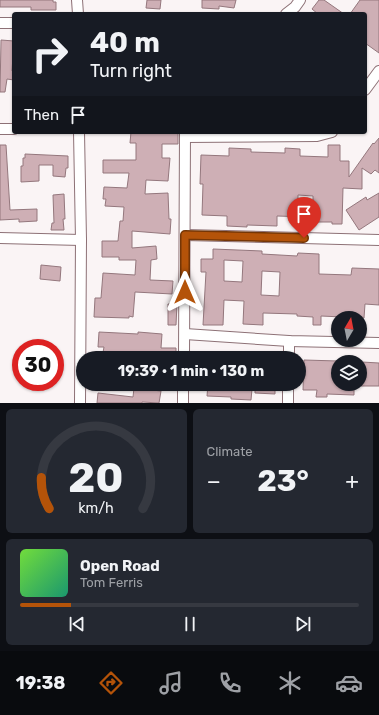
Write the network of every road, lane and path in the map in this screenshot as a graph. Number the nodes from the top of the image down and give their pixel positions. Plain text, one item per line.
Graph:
1 (77, 0) edge
2 (300, 0) edge
3 (78, 12) edge
4 (288, 12) edge
5 (0, 23) edge
6 (12, 23) edge
7 (379, 71) edge
8 (367, 87) edge
9 (0, 129) edge
10 (12, 129) edge
11 (79, 134) edge
12 (185, 134) edge
13 (324, 134) edge
14 (185, 235) junction
15 (0, 238) edge
16 (80, 240) junction
17 (379, 240) edge
18 (185, 334) junction
19 (289, 340) junction
20 (379, 343) edge
21 (184, 351) edge
22 (289, 351) edge
23 (183, 391) edge
24 (288, 391) edge
25 (80, 403) edge
26 (183, 403) edge
27 (288, 403) edge

1 - 3 street
2 - 4 street
5 - 6 street
7 - 8 street
9 - 10 street
11 - 16 street
12 - 13 street
12 - 14 street
14 - 17 street
14 - 18 street
15 - 16 street
16 - 25 street
18 - 19 street
18 - 21 street
19 - 20 street
19 - 22 street
23 - 26 street
24 - 27 street

